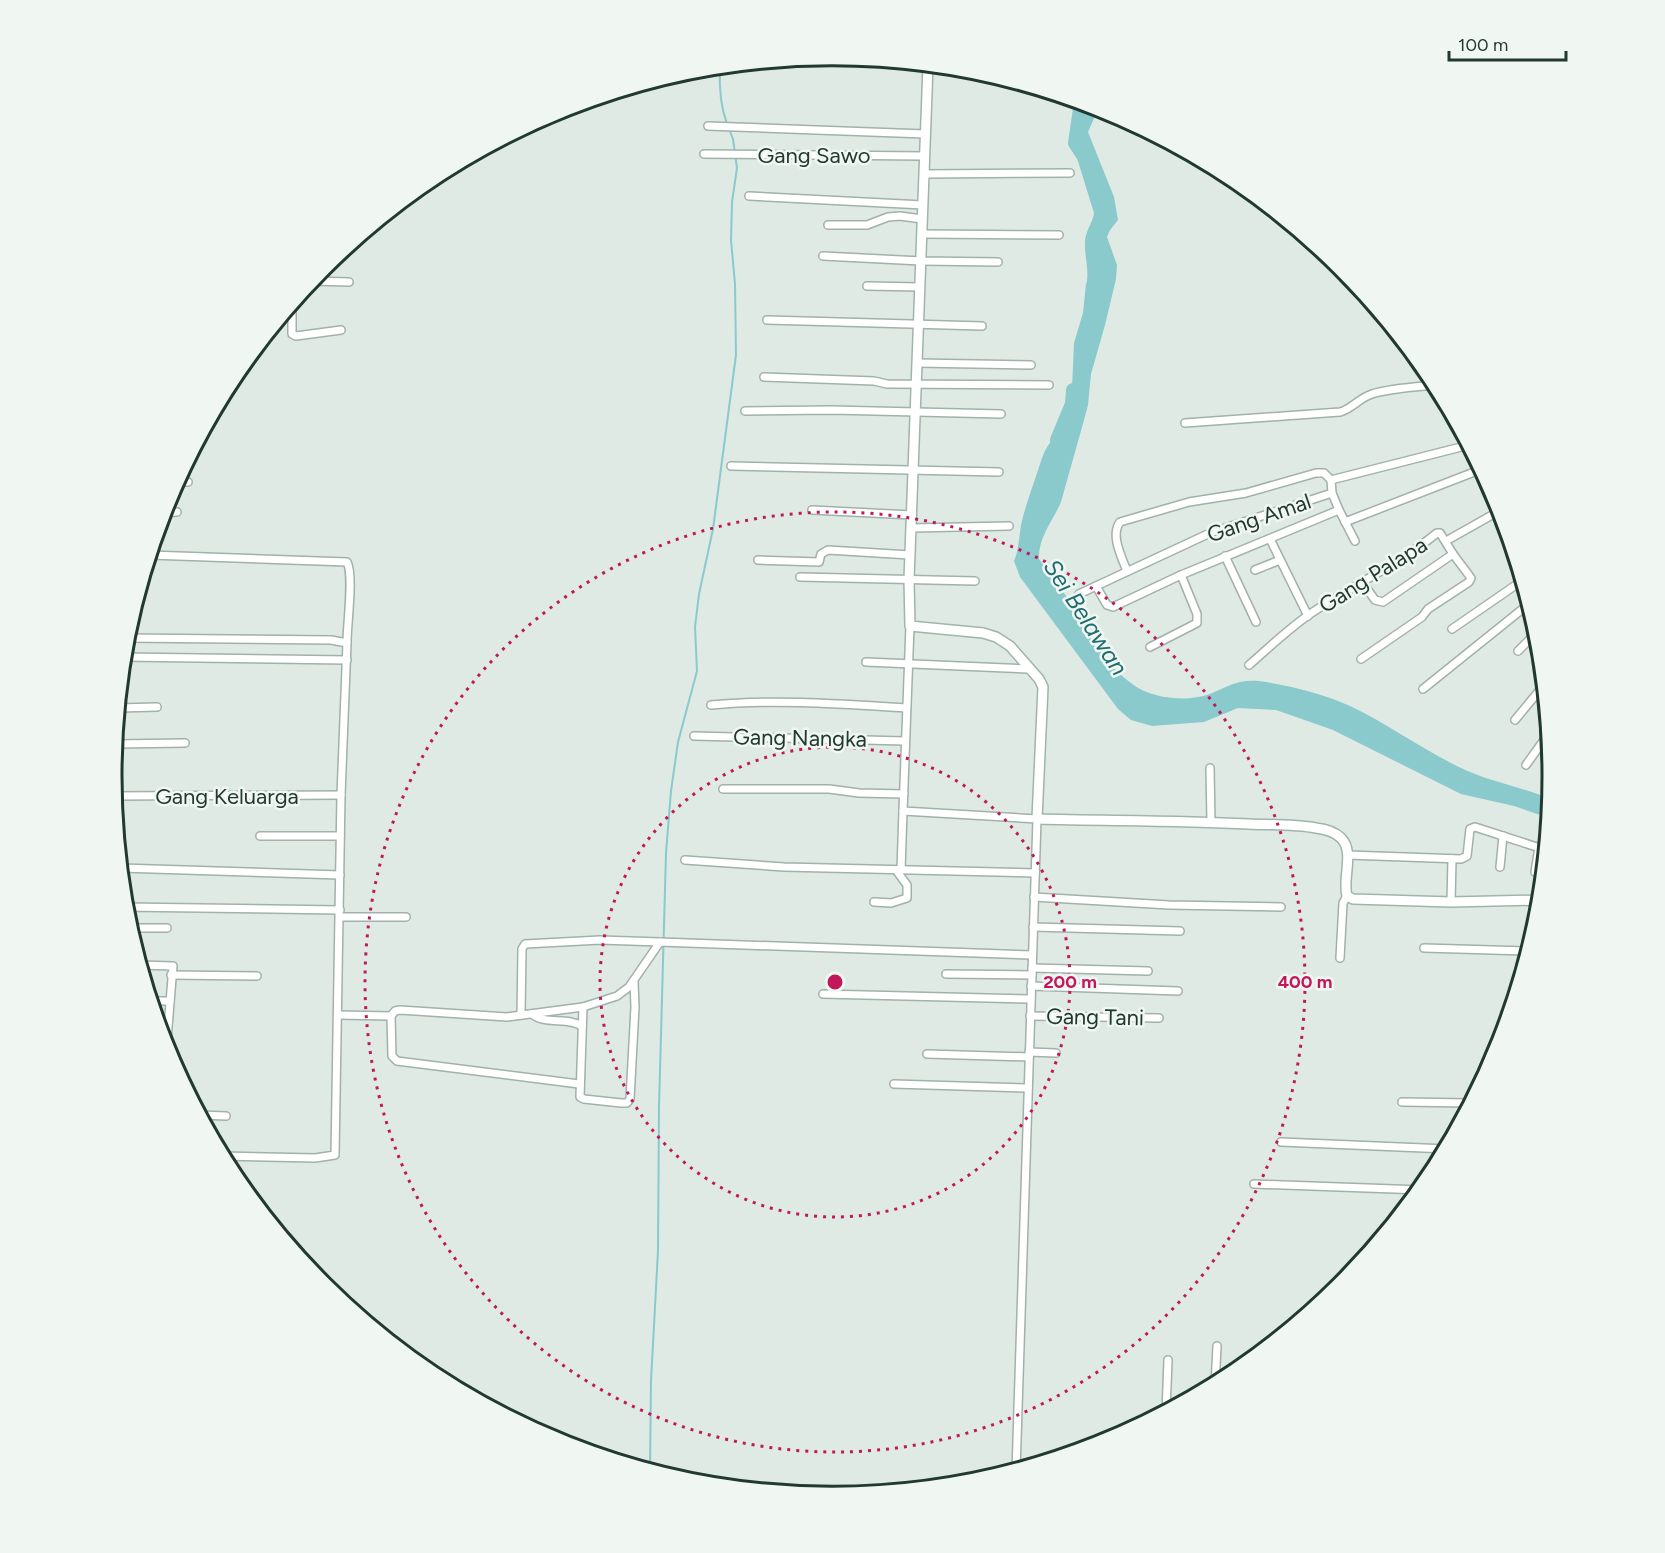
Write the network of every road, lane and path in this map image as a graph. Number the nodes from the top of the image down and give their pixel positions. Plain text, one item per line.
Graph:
1 (928, 72) edge
2 (708, 126) dead end
3 (925, 134) junction
4 (704, 154) dead end
5 (924, 156) junction
6 (1070, 173) dead end
7 (924, 174) junction
8 (749, 196) dead end
9 (922, 205) junction
10 (922, 219) junction
11 (828, 225) dead end
12 (921, 234) junction
13 (1059, 235) dead end
14 (823, 256) dead end
15 (921, 261) junction
16 (998, 262) dead end
17 (323, 281) edge
18 (350, 282) dead end
19 (867, 286) dead end
20 (920, 287) junction
21 (292, 315) edge
22 (767, 320) dead end
23 (918, 324) junction
24 (982, 326) dead end
25 (341, 330) dead end
26 (917, 363) junction
27 (1031, 365) dead end
28 (764, 377) dead end
29 (916, 384) junction
30 (1049, 386) dead end
31 (1426, 386) edge
32 (745, 411) dead end
33 (915, 413) junction
34 (1001, 414) dead end
35 (1185, 423) dead end
36 (1462, 447) edge
37 (731, 466) dead end
38 (913, 469) junction
39 (999, 472) dead end
40 (1474, 472) edge
41 (1331, 480) junction
42 (1332, 493) junction
43 (812, 510) dead end
44 (1339, 510) junction
45 (173, 512) edge
46 (177, 512) dead end
47 (912, 515) junction
48 (1493, 515) edge
49 (1345, 522) junction
50 (1009, 526) dead end
51 (911, 528) junction
52 (1270, 539) junction
53 (1355, 541) dead end
54 (1446, 541) junction
55 (1453, 554) junction
56 (158, 555) edge
57 (910, 555) junction
58 (1226, 556) junction
59 (758, 560) dead end
60 (1280, 560) junction
61 (1255, 570) dead end
62 (1127, 571) junction
63 (1181, 575) junction
64 (800, 577) dead end
65 (909, 580) junction
66 (975, 581) dead end
67 (1363, 583) junction
68 (1516, 585) edge
69 (1096, 586) junction
70 (1079, 594) dead end
71 (1523, 609) edge
72 (1308, 616) junction
73 (1256, 622) dead end
74 (910, 626) junction
75 (1452, 629) dead end
76 (136, 638) edge
77 (1529, 640) edge
78 (346, 642) junction
79 (1150, 647) dead end
80 (1518, 651) dead end
81 (133, 657) edge
82 (1361, 659) dead end
83 (346, 660) junction
84 (866, 662) dead end
85 (908, 662) junction
86 (1249, 665) dead end
87 (1029, 669) junction
88 (1423, 689) dead end
89 (1538, 693) edge
90 (711, 705) dead end
91 (157, 707) dead end
92 (126, 708) edge
93 (906, 708) junction
94 (1515, 720) dead end
95 (694, 736) dead end
96 (905, 741) junction
97 (185, 743) dead end
98 (1542, 743) edge
99 (123, 744) edge
100 (1526, 765) dead end
101 (1210, 768) dead end
102 (723, 789) dead end
103 (904, 794) junction
104 (341, 795) junction
105 (123, 796) edge
106 (903, 811) junction
107 (1036, 819) junction
108 (1211, 822) junction
109 (260, 836) dead end
110 (340, 836) junction
111 (1503, 836) junction
112 (1539, 848) edge
113 (1348, 855) junction
114 (1452, 859) junction
115 (685, 860) dead end
116 (1500, 867) dead end
117 (128, 868) edge
118 (1537, 869) edge
119 (899, 870) junction
120 (1536, 872) dead end
121 (1035, 873) junction
122 (340, 875) junction
123 (1347, 896) junction
124 (1034, 897) junction
125 (1532, 900) edge
126 (874, 902) dead end
127 (1451, 902) junction
128 (135, 907) edge
129 (1281, 907) dead end
130 (340, 914) junction
131 (406, 917) dead end
132 (1033, 927) junction
133 (139, 928) edge
134 (167, 928) dead end
135 (1180, 931) dead end
136 (662, 942) junction
137 (1424, 948) dead end
138 (1521, 951) edge
139 (1032, 955) junction
140 (1340, 958) dead end
141 (148, 965) edge
142 (1148, 970) dead end
143 (1032, 972) junction
144 (946, 974) dead end
145 (171, 975) junction
146 (257, 976) dead end
147 (634, 982) junction
148 (1031, 986) junction
149 (1178, 991) dead end
150 (823, 994) dead end
151 (1031, 999) junction
152 (159, 1001) edge
153 (170, 1001) junction
154 (583, 1008) junction
155 (532, 1014) junction
156 (338, 1015) junction
157 (521, 1015) junction
158 (391, 1016) junction
159 (1030, 1016) junction
160 (1159, 1018) dead end
161 (167, 1023) edge
162 (582, 1026) junction
163 (1056, 1053) dead end
164 (927, 1054) dead end
165 (1029, 1055) junction
166 (579, 1084) junction
167 (894, 1084) dead end
168 (1028, 1088) junction
169 (1402, 1102) dead end
170 (1464, 1103) edge
171 (208, 1115) edge
172 (226, 1116) dead end
173 (1281, 1142) dead end
174 (1437, 1149) edge
175 (233, 1156) edge
176 (1254, 1184) dead end
177 (1410, 1190) edge
178 (1217, 1346) dead end
179 (1168, 1360) dead end
180 (1216, 1374) edge
181 (1166, 1404) edge
182 (1016, 1463) edge

1 - 3 street
2 - 3 street
3 - 5 street
4 - 5 street, Gang Sawo
5 - 7 street
6 - 7 street
7 - 9 street
8 - 9 street
9 - 10 street
10 - 11 street
10 - 12 street
12 - 13 street
12 - 15 street
14 - 15 street
15 - 16 street
15 - 20 street
17 - 18 street
19 - 20 street
20 - 23 street
21 - 25 street
22 - 23 street
23 - 24 street
23 - 26 street
26 - 27 street
26 - 29 street
28 - 29 street
29 - 30 street
29 - 33 street
31 - 35 street
32 - 33 street
33 - 34 street
33 - 38 street
36 - 41 street, Gang Amal
37 - 38 street
38 - 39 street
38 - 47 street
40 - 49 street
41 - 42 street, Gang Amal
41 - 62 street
42 - 44 street
42 - 62 street, Gang Amal
43 - 47 street
44 - 49 street
44 - 52 street
45 - 46 street
47 - 51 street
48 - 54 street, Gang Palapa
49 - 53 street
50 - 51 street
51 - 57 street
52 - 58 street
52 - 60 street
54 - 55 street
54 - 67 street, Gang Palapa
55 - 67 street
55 - 82 street
56 - 78 street
57 - 59 street
57 - 65 street
58 - 63 street
58 - 73 street
60 - 61 street
60 - 72 street
62 - 69 street, Gang Amal
63 - 69 street
63 - 79 street
64 - 65 street
65 - 66 street
65 - 74 street
67 - 72 street, Gang Palapa
68 - 75 street
69 - 70 street, Gang Amal
71 - 88 street
72 - 86 street, Gang Palapa
74 - 85 street
74 - 87 street
76 - 78 street
77 - 80 street
78 - 83 street
81 - 83 street
83 - 104 street
84 - 85 street
85 - 87 street
85 - 93 street
87 - 107 street
89 - 94 street
90 - 93 street
91 - 92 street
93 - 96 street
95 - 96 street, Gang Nangka
96 - 103 street
97 - 99 street
98 - 100 street
101 - 108 street
102 - 103 street
103 - 106 street
104 - 105 street, Gang Keluarga
104 - 110 street
106 - 107 street
106 - 119 street
107 - 108 street
107 - 121 street
108 - 113 street
109 - 110 street
110 - 122 street
111 - 112 street
111 - 114 street
111 - 116 street
113 - 114 street
113 - 123 street
114 - 127 street
115 - 119 street
117 - 122 street
118 - 120 street
119 - 121 street
119 - 126 street
121 - 124 street
122 - 130 street
123 - 127 street
123 - 140 street
124 - 129 street
124 - 132 street
125 - 127 street
128 - 130 street
130 - 131 street
130 - 156 street
132 - 135 street
132 - 139 street
133 - 134 street
136 - 139 street
136 - 147 street
136 - 157 street
137 - 138 street
139 - 143 street
141 - 145 street
142 - 143 street
143 - 144 street
143 - 148 street
145 - 146 street
145 - 153 street
147 - 154 street
147 - 166 street
148 - 149 street
148 - 151 street
150 - 151 street
151 - 159 street
152 - 153 street
153 - 161 street
154 - 155 street
154 - 162 street
155 - 157 street
155 - 162 street
156 - 158 street
156 - 175 street
157 - 158 street
158 - 166 street
159 - 160 street, Gang Tani
159 - 165 street
162 - 166 street
163 - 165 street
164 - 165 street
165 - 168 street
167 - 168 street
168 - 182 street
169 - 170 street
171 - 172 street
173 - 174 street
176 - 177 street
178 - 180 street
179 - 181 street

